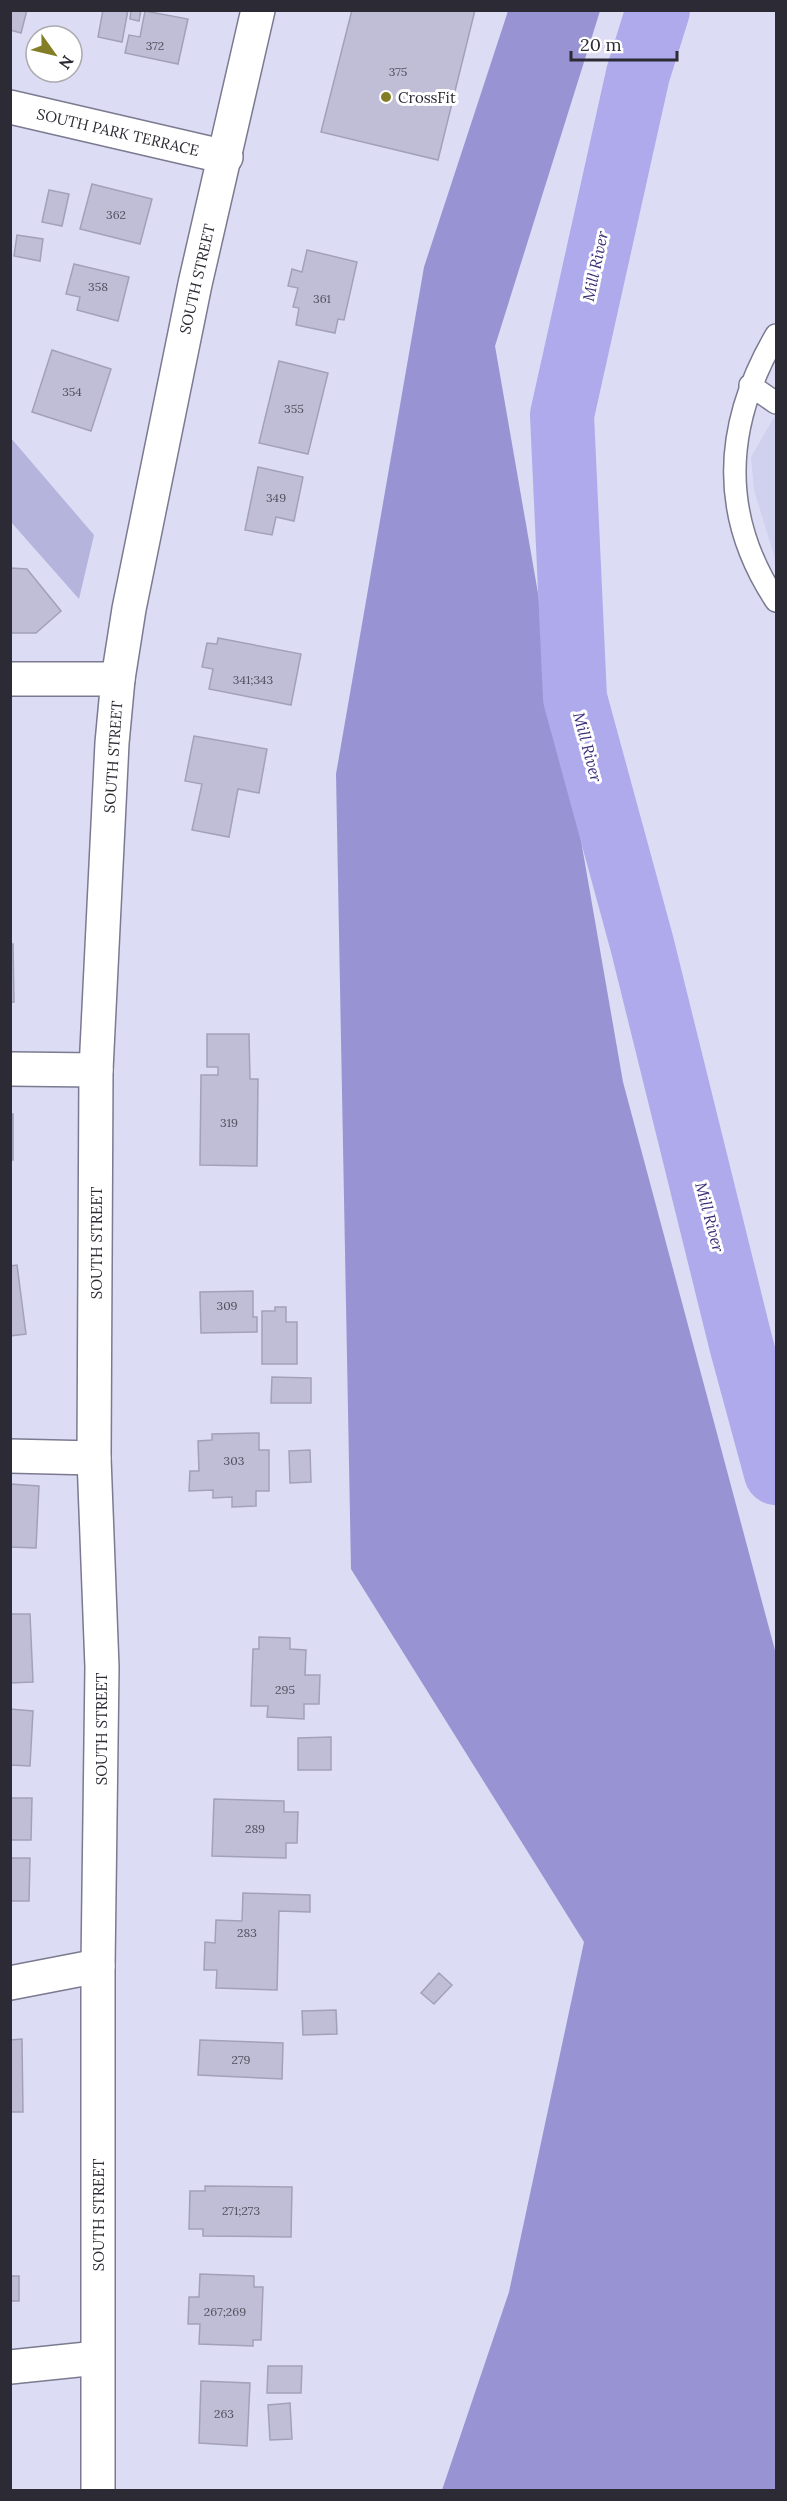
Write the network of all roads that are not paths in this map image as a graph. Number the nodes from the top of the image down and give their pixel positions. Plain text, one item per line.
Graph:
1 (258, 10) edge
2 (10, 106) edge
3 (226, 157) junction
4 (777, 334) edge
5 (750, 385) junction
6 (777, 403) edge
7 (777, 601) edge
8 (10, 679) edge
9 (118, 679) junction
10 (10, 1069) edge
11 (96, 1070) junction
12 (10, 1456) edge
13 (94, 1458) junction
14 (98, 1966) junction
15 (10, 1983) edge
16 (97, 2358) junction
17 (10, 2367) edge
18 (98, 2490) edge

1 - 3 main road, SOUTH STREET
2 - 3 main road, SOUTH PARK TERRACE
3 - 9 main road, SOUTH STREET
4 - 5 lane
5 - 6 lane
5 - 7 lane
8 - 9 main road
9 - 11 main road, SOUTH STREET
10 - 11 main road
11 - 13 main road, SOUTH STREET
12 - 13 main road
13 - 14 main road, SOUTH STREET
14 - 15 main road
14 - 16 main road, SOUTH STREET
16 - 17 main road
16 - 18 main road, SOUTH STREET

